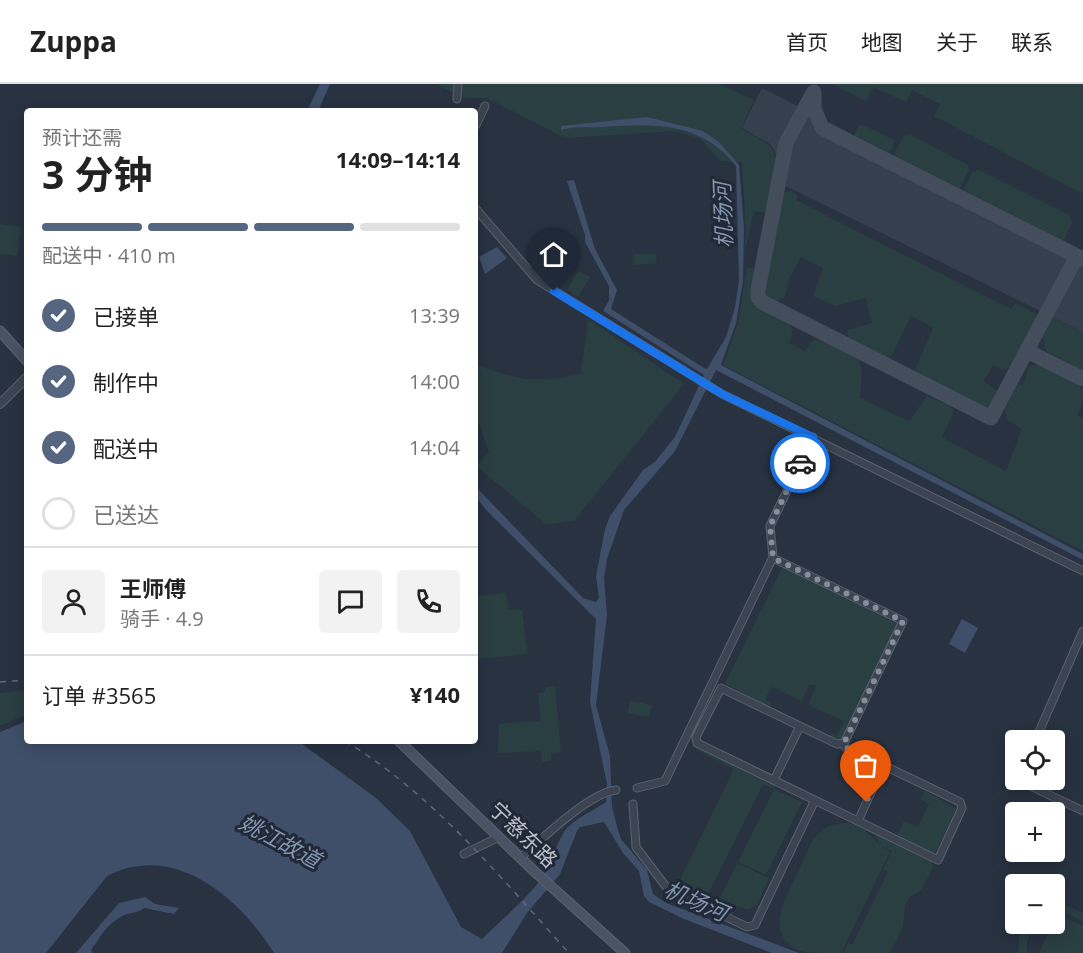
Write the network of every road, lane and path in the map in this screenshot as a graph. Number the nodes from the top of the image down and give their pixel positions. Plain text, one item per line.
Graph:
1 (458, 84) edge
2 (457, 99) dead end
3 (485, 106) dead end
4 (478, 121) edge
5 (478, 211) edge
6 (0, 331) edge
7 (24, 357) edge
8 (24, 380) edge
9 (0, 404) edge
10 (813, 437) junction
11 (773, 558) junction
12 (1083, 571) edge
13 (1083, 631) edge
14 (800, 726) junction
15 (1040, 730) edge
16 (844, 743) junction
17 (402, 744) edge
18 (883, 766) junction
19 (774, 780) junction
20 (637, 788) dead end
21 (616, 790) dead end
22 (1038, 790) edge
23 (815, 800) junction
24 (633, 804) dead end
25 (1083, 811) edge
26 (858, 821) junction
27 (499, 837) junction
28 (464, 854) dead end
29 (520, 858) junction
30 (625, 953) edge

1 - 2 street
3 - 4 street
5 - 10 street
6 - 7 main road
8 - 9 street
10 - 11 street
10 - 12 street
11 - 16 street
11 - 20 street
13 - 15 street
14 - 16 street
14 - 19 street
14 - 19 street
16 - 18 street
17 - 27 main road, 宁慈东路
18 - 26 street
18 - 26 street
19 - 23 street
21 - 29 street
22 - 25 street
23 - 24 street
23 - 26 street
27 - 28 street
27 - 29 main road, 宁慈东路
29 - 30 main road, 宁慈东路

